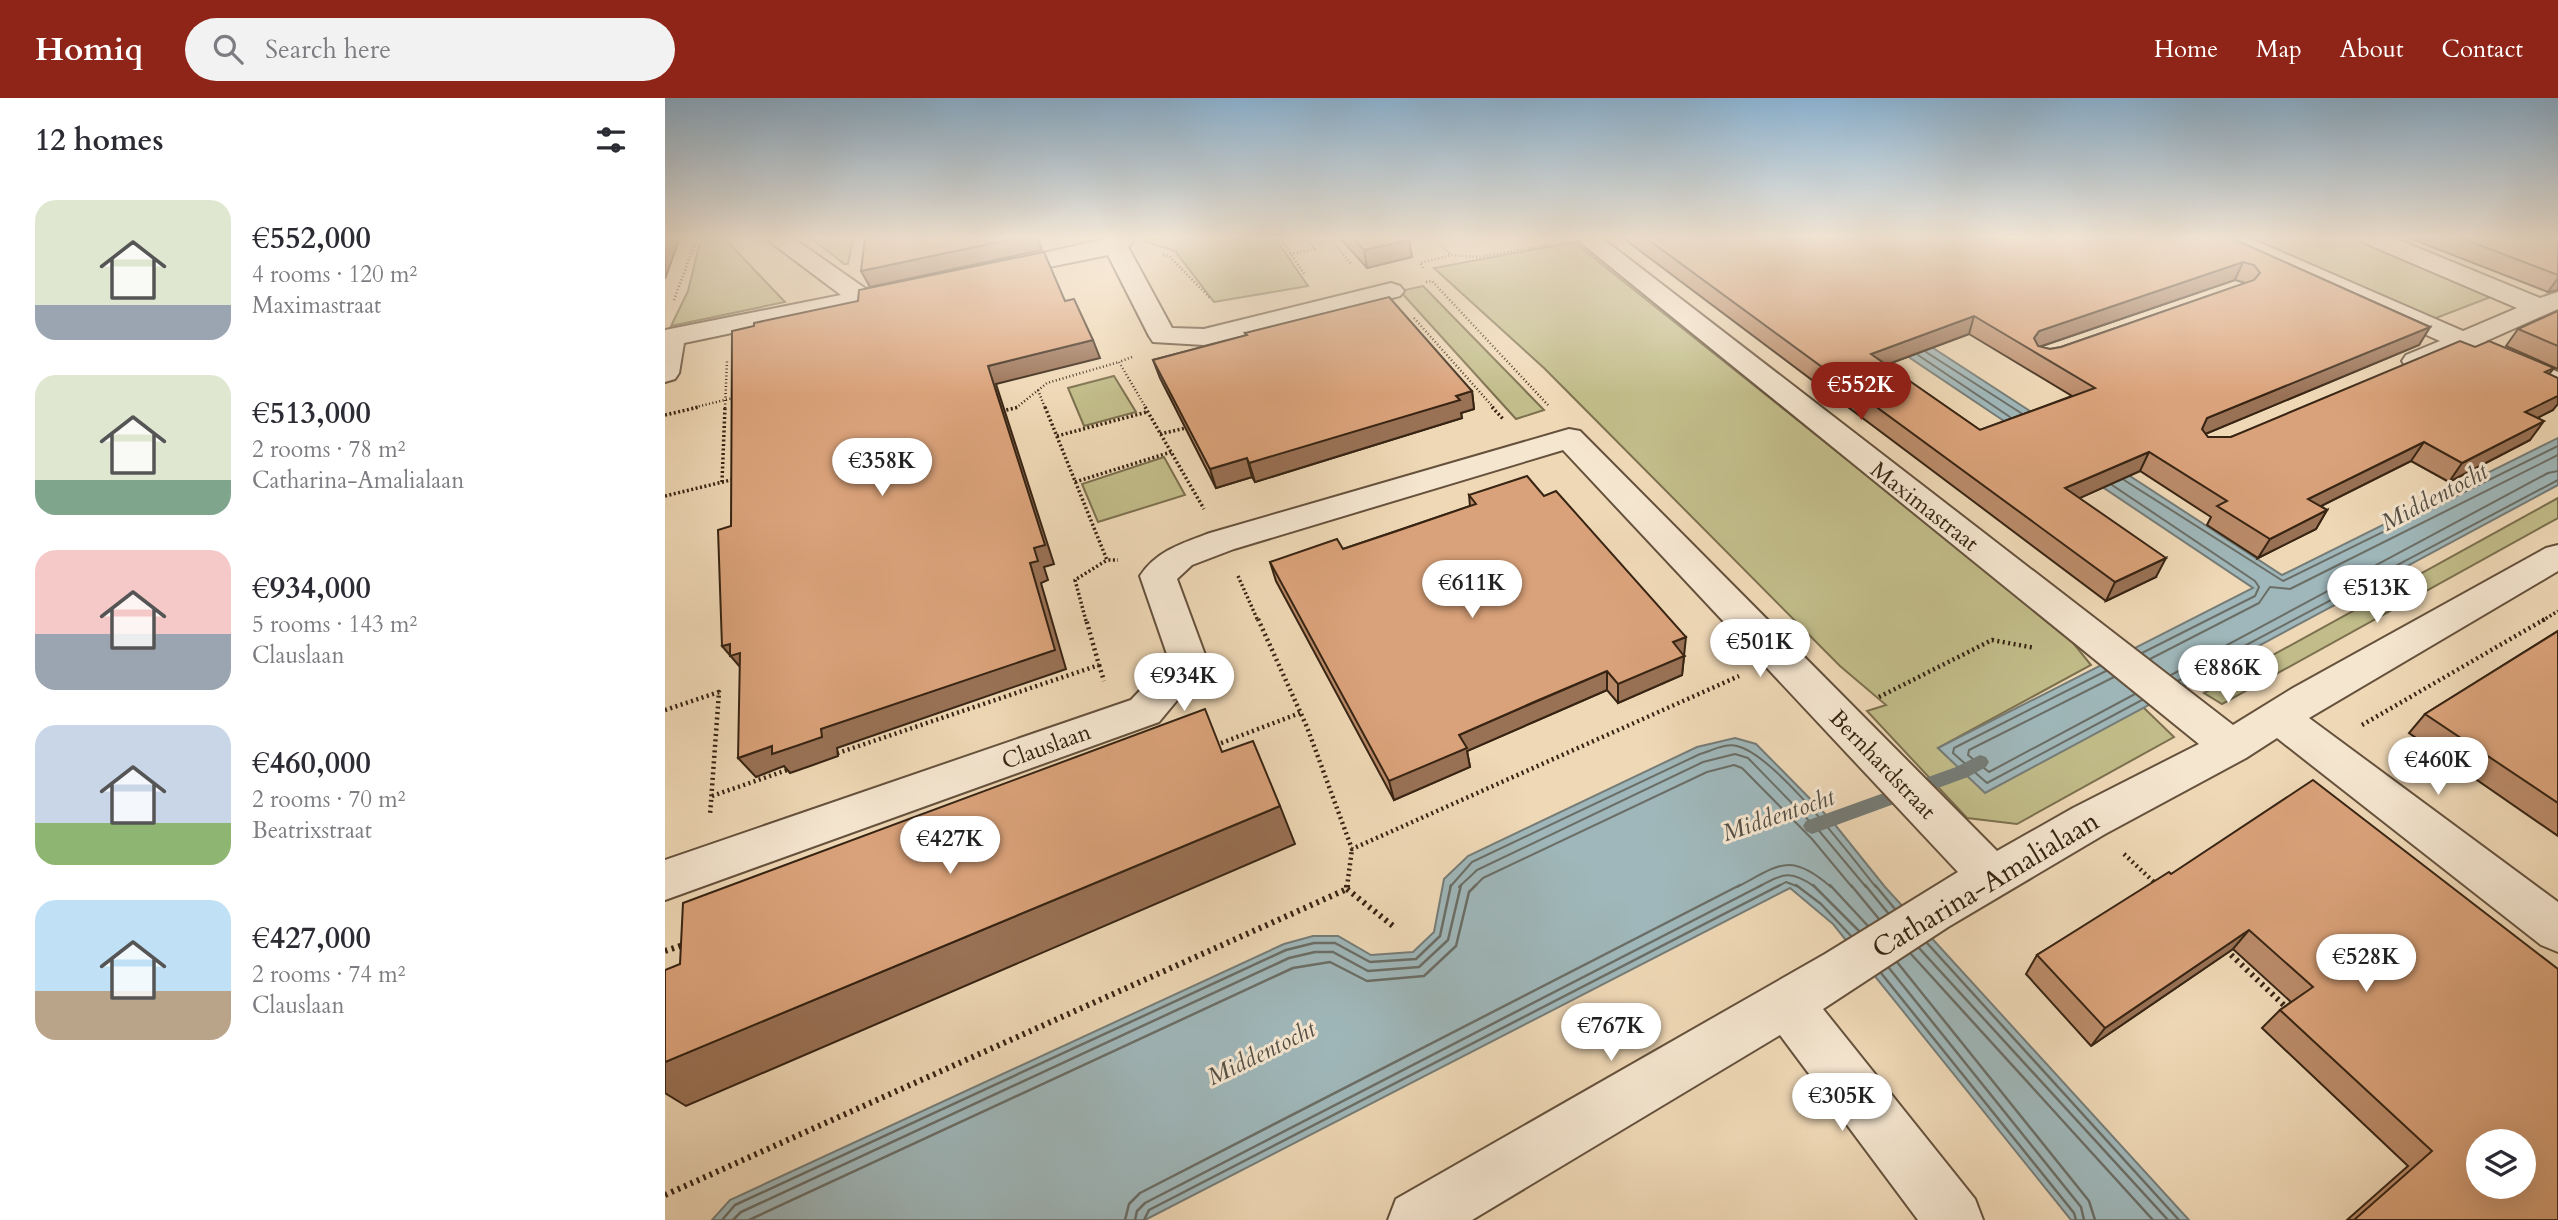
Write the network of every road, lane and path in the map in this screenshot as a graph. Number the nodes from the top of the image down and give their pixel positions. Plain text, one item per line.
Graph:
1 (678, 290) edge
2 (851, 290) edge
3 (900, 290) edge
4 (1142, 290) edge
5 (1203, 290) edge
6 (1441, 290) edge
7 (1653, 290) edge
8 (2348, 290) edge
9 (2513, 290) edge
10 (1391, 291) joint
11 (862, 298) junction
12 (674, 300) dead end
13 (1214, 302) dead end
14 (2549, 304) edge
15 (1185, 337) junction
16 (668, 338) edge
17 (2465, 341) junction
18 (1119, 362) junction
19 (2395, 370) edge
20 (665, 373) edge
21 (2558, 382) edge
22 (1038, 390) junction
23 (737, 397) edge
24 (724, 400) junction
25 (999, 412) edge
26 (1147, 412) junction
27 (665, 415) edge
28 (1201, 424) edge
29 (1160, 434) junction
30 (1056, 436) junction
31 (1553, 444) junction
32 (1171, 452) junction
33 (748, 475) edge
34 (722, 482) junction
35 (1075, 482) junction
36 (665, 496) edge
37 (1222, 541) junction
38 (2558, 556) edge
39 (1180, 557) junction
40 (1107, 560) junction
41 (2558, 611) edge
42 (2097, 640) junction
43 (1780, 658) junction
44 (665, 710) edge
45 (1300, 713) junction
46 (2279, 717) junction
47 (1838, 718) junction
48 (1210, 747) edge
49 (2231, 747) junction
50 (2321, 748) junction
51 (828, 756) dead end
52 (802, 765) edge
53 (712, 796) junction
54 (2089, 821) junction
55 (1352, 849) junction
56 (707, 866) junction
57 (1993, 878) junction
58 (665, 880) edge
59 (2159, 888) edge
60 (1347, 889) junction
61 (1393, 926) dead end
62 (2558, 930) edge
63 (2220, 945) edge
64 (665, 951) edge
65 (1787, 1003) junction
66 (2291, 1011) edge
67 (665, 1195) edge
68 (1417, 1220) edge
69 (1954, 1220) edge

1 - 12 path
2 - 11 street
3 - 11 street
4 - 15 street
5 - 13 path
6 - 31 path
7 - 42 street, Maximastraat
8 - 17 street
9 - 14 street
10 - 15 street
10 - 31 path
11 - 16 street
14 - 17 street
15 - 18 path
16 - 20 street
17 - 19 street
17 - 21 street
18 - 22 path
18 - 26 path
22 - 25 path
22 - 30 path
23 - 24 path
24 - 27 path
24 - 34 path
26 - 29 path
26 - 30 path
28 - 29 path
29 - 32 path
30 - 35 path
31 - 37 street
31 - 43 street, Bernhardstraat
32 - 35 path
32 - 37 path
33 - 34 path
34 - 36 path
35 - 40 path
37 - 39 street
37 - 45 path
38 - 46 street, Catharina-Amalialaan
39 - 40 path
39 - 56 street, Clauslaan
40 - 51 path
41 - 50 path
42 - 47 path
42 - 49 street, Maximastraat
43 - 47 street, Bernhardstraat
43 - 55 path
44 - 53 path
45 - 48 path
45 - 55 path
46 - 49 street, Catharina-Amalialaan
46 - 50 street
47 - 57 street, Bernhardstraat
49 - 54 street, Catharina-Amalialaan
50 - 62 street
52 - 53 path
53 - 56 path
54 - 57 street, Catharina-Amalialaan
54 - 59 path
55 - 60 path
56 - 58 street, Clauslaan
56 - 64 path
57 - 65 street, Catharina-Amalialaan
60 - 61 path
60 - 67 path
63 - 66 path
65 - 68 street, Catharina-Amalialaan
65 - 69 street

